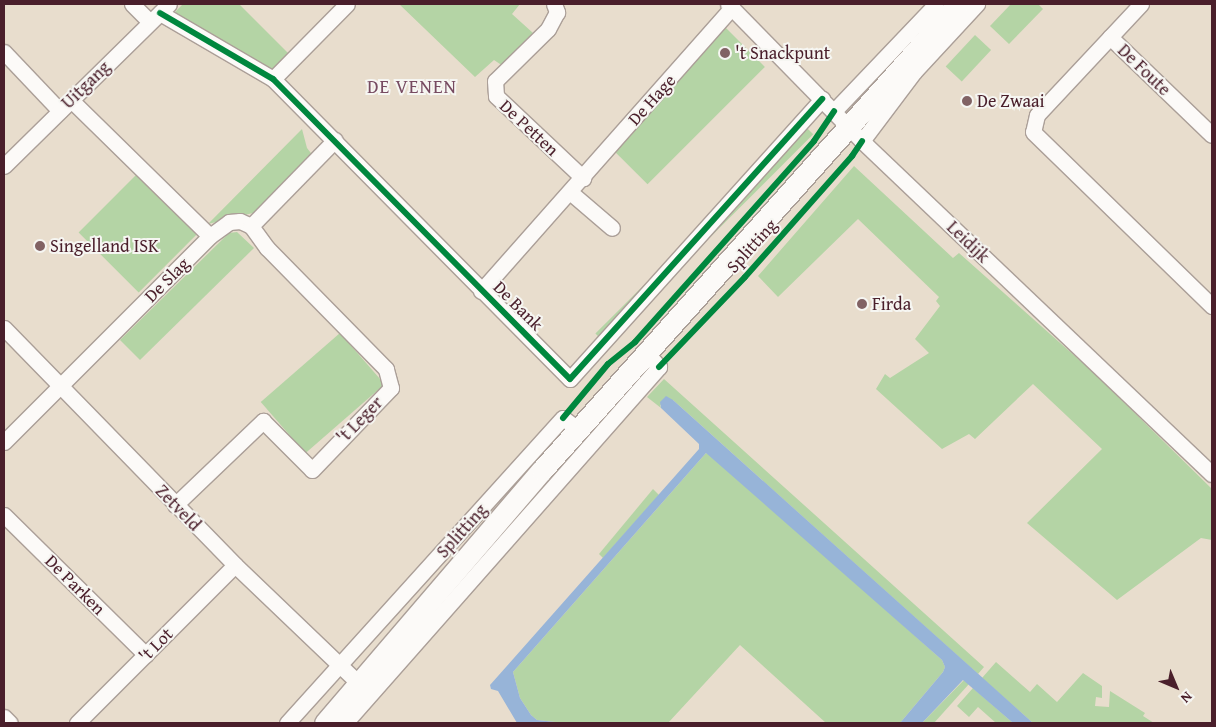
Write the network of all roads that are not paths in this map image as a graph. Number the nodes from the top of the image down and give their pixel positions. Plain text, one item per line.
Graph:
1 (132, 4) edge
2 (347, 4) edge
3 (554, 4) edge
4 (936, 4) edge
5 (958, 4) edge
6 (977, 4) edge
7 (1141, 4) edge
8 (730, 5) edge
9 (159, 13) edge
10 (1110, 37) junction
11 (4, 52) edge
12 (273, 79) junction
13 (822, 99) junction
14 (71, 100) junction
15 (60, 111) junction
16 (848, 126) junction
17 (1212, 135) edge
18 (335, 140) junction
19 (4, 166) edge
20 (582, 178) junction
21 (570, 192) junction
22 (251, 226) junction
23 (612, 228) dead end
24 (210, 236) junction
25 (481, 291) junction
26 (1212, 306) edge
27 (4, 328) edge
28 (647, 354) junction
29 (61, 387) junction
30 (571, 424) junction
31 (4, 442) edge
32 (1212, 474) edge
33 (175, 505) junction
34 (4, 515) edge
35 (235, 565) junction
36 (146, 655) junction
37 (341, 667) junction
38 (363, 688) junction
39 (4, 717) edge
40 (10, 723) edge
41 (77, 723) edge
42 (287, 723) edge
43 (325, 723) edge
44 (345, 723) edge

1 - 9 street, De Bank
2 - 12 street
3 - 20 street, De Petten
4 - 16 street, Splitting
5 - 16 main road, Splitting
6 - 16 street, Splitting
7 - 10 street, De Foute
8 - 13 street, Leidijk
8 - 20 street, De Hage
9 - 12 street, De Bank
9 - 14 street, Uitgang
10 - 17 street, De Foute
10 - 26 street
11 - 15 street
12 - 18 street, De Bank
13 - 16 street, Leidijk
13 - 25 street, De Bank
14 - 15 street, Uitgang
14 - 24 street
15 - 19 street, Uitgang
16 - 28 main road, Splitting
16 - 32 street, Leidijk
18 - 22 street
18 - 25 street, De Bank
20 - 21 street, De Hage
21 - 23 street
21 - 25 street, De Hage
22 - 24 street, De Slag
22 - 33 street, 't Leger
24 - 29 street, De Slag
27 - 29 street, Zetveld
28 - 30 main road, Splitting
28 - 38 street, Splitting
29 - 31 street, De Slag
29 - 33 street, Zetveld
30 - 37 street, Splitting
30 - 38 main road, Splitting
33 - 35 street, Zetveld
34 - 36 street, De Parken
35 - 36 street, 't Lot
35 - 37 street, Zetveld
36 - 41 street, 't Lot
37 - 38 street, Zetveld
37 - 42 street, Splitting
38 - 43 main road, Splitting
38 - 44 street, Splitting
39 - 40 street

